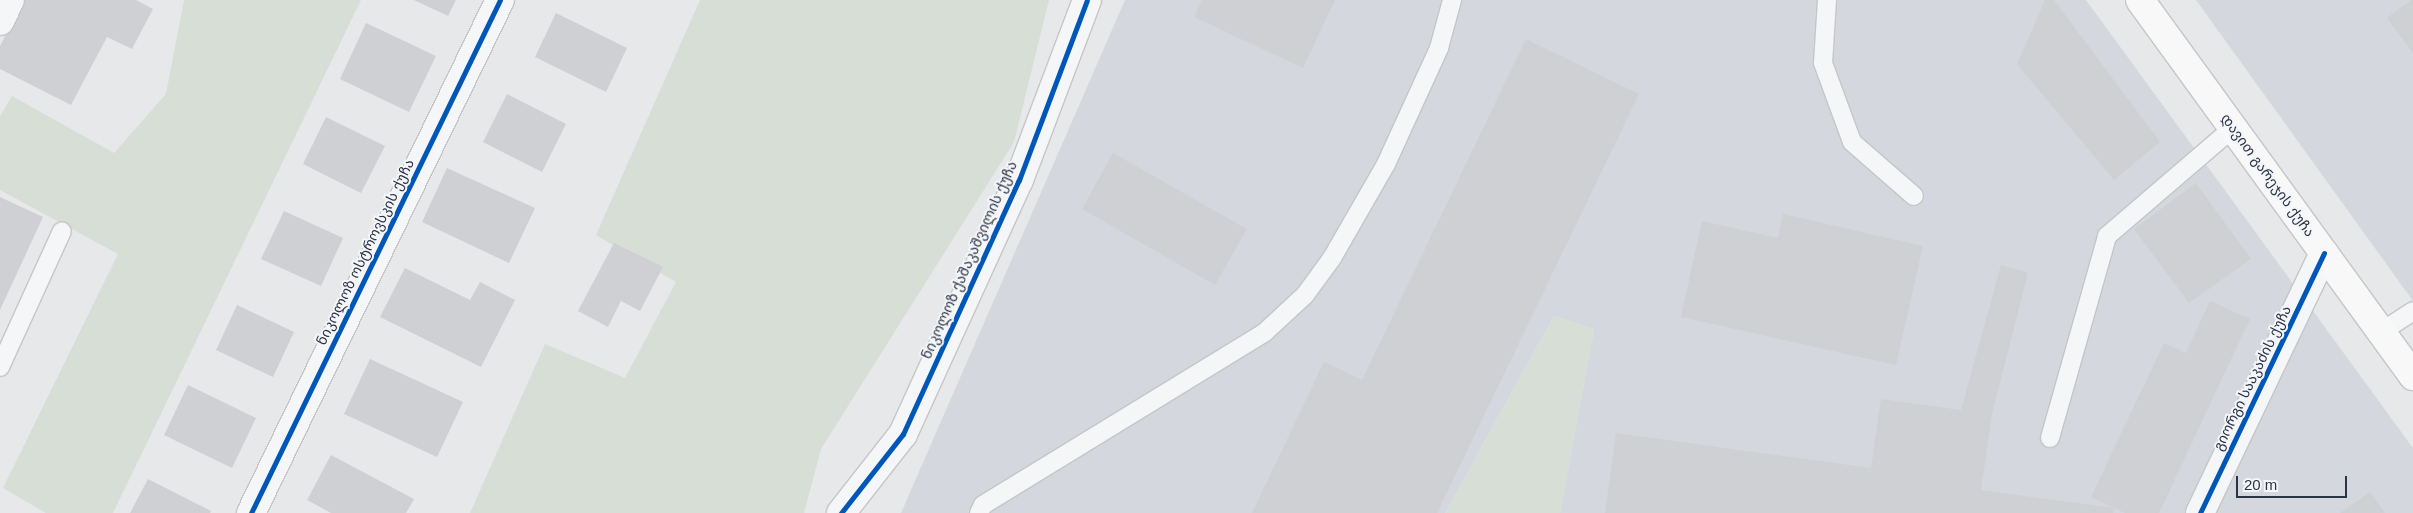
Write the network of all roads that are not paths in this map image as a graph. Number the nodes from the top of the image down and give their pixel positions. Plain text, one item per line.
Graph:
1 (10, 0) edge
2 (500, 0) edge
3 (1087, 0) edge
4 (1452, 0) edge
5 (1827, 0) edge
6 (2140, 0) edge
7 (0, 21) edge
8 (2233, 128) junction
9 (1914, 196) dead end
10 (62, 231) dead end
11 (2324, 253) junction
12 (2413, 311) edge
13 (2381, 332) junction
14 (0, 367) edge
15 (2413, 376) edge
16 (2050, 438) dead end
17 (251, 513) edge
18 (841, 513) edge
19 (979, 513) edge
20 (2200, 513) edge

1 - 7 street
2 - 17 street, ნიკოლოზ ოსტროვსკის ქუჩა
3 - 18 street, ნიკოლოზ ქაშაკაშვილის ქუჩა
4 - 19 lane
5 - 9 lane
6 - 8 main road, დავით გარეჯის ქუჩა
8 - 11 main road, დავით გარეჯის ქუჩა
8 - 16 lane
10 - 14 lane
11 - 13 main road, დავით გარეჯის ქუჩა
11 - 20 street, გიორგი სააკაძის ქუჩა
12 - 13 lane
13 - 15 main road, დავით გარეჯის ქუჩა

